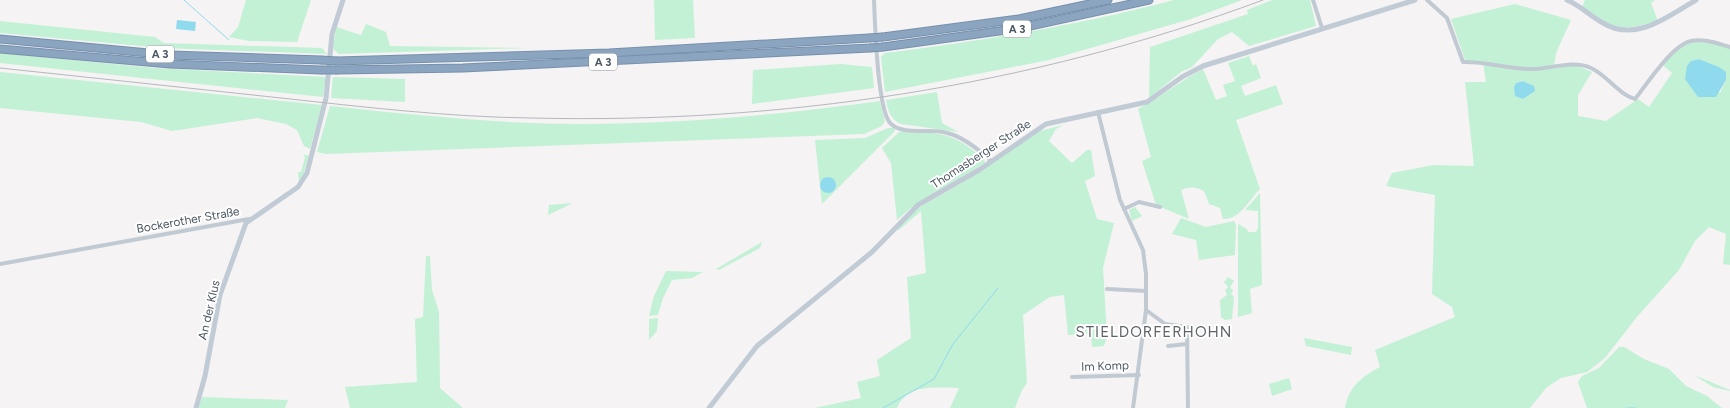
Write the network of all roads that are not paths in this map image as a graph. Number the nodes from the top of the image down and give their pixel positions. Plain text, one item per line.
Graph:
1 (343, 0) edge
2 (874, 0) edge
3 (1108, 0) edge
4 (1149, 0) edge
5 (1313, 0) edge
6 (1415, 0) edge
7 (1427, 0) edge
8 (1567, 0) edge
9 (1696, 0) edge
10 (1322, 28) junction
11 (0, 39) edge
12 (1730, 47) edge
13 (0, 49) edge
14 (1098, 112) junction
15 (991, 161) junction
16 (1160, 207) dead end
17 (1124, 209) junction
18 (249, 220) junction
19 (0, 264) edge
20 (1107, 290) dead end
21 (1146, 291) junction
22 (1146, 310) junction
23 (1187, 344) junction
24 (1168, 346) dead end
25 (1138, 375) junction
26 (1072, 377) dead end
27 (196, 408) edge
28 (709, 408) edge
29 (1133, 408) edge
30 (1188, 408) edge

1 - 18 main road, Bockerother Straße
2 - 15 street
3 - 11 highway, A 3, bridge
4 - 13 highway, A 3, bridge
5 - 10 street
6 - 10 main road, Thomasberger Straße
7 - 12 street
8 - 9 main road
10 - 14 main road, Thomasberger Straße
14 - 15 main road, Thomasberger Straße
14 - 17 street
15 - 28 main road, Thomasberger Straße
16 - 17 street
17 - 21 street
18 - 19 street, Bockerother Straße
18 - 27 main road, An der Klus
20 - 21 street
21 - 22 street
22 - 23 street
22 - 25 street
23 - 24 street
23 - 30 street
25 - 26 street, Im Komp
25 - 29 street

